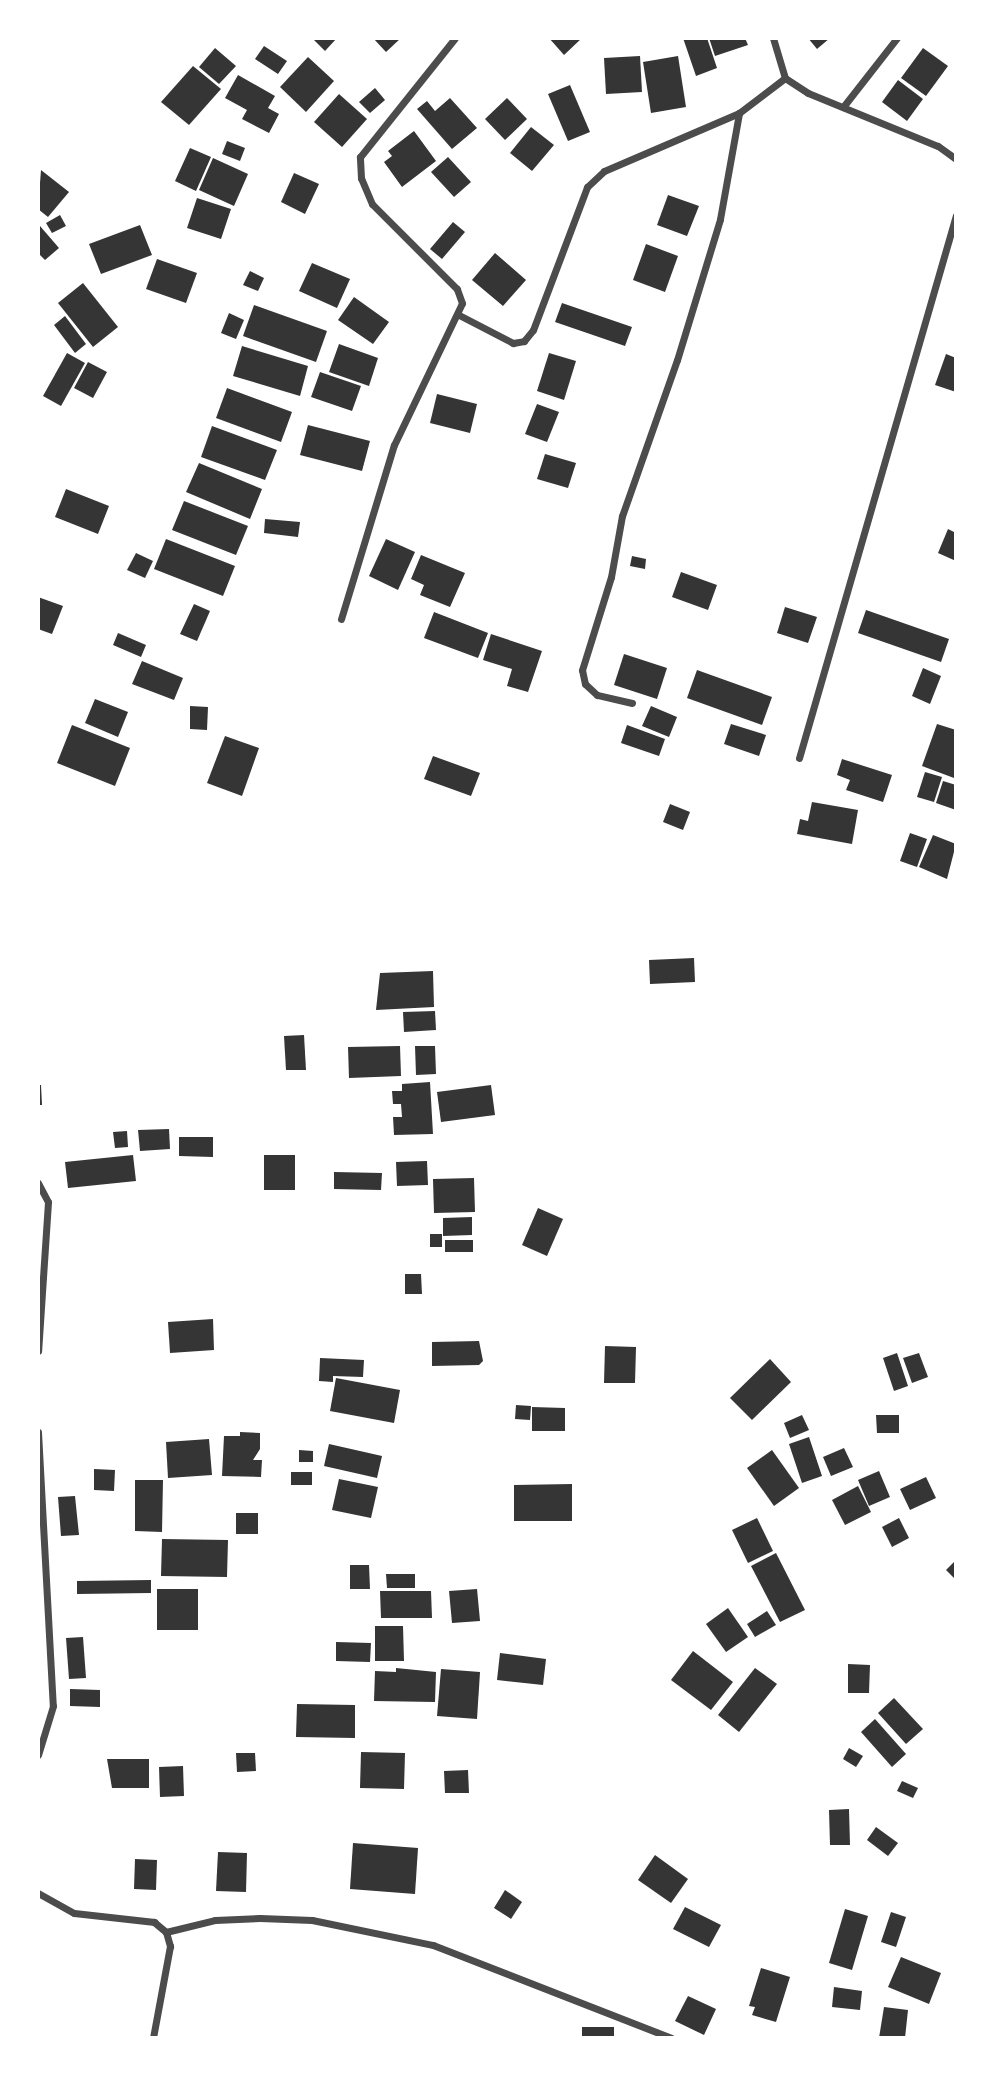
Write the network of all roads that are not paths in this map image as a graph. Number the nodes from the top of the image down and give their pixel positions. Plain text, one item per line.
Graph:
1 (455, 38) edge
2 (773, 38) edge
3 (897, 38) edge
4 (785, 78) junction
5 (843, 107) junction
6 (738, 113) junction
7 (956, 159) edge
8 (956, 215) edge
9 (459, 315) junction
10 (341, 619) dead end
11 (632, 703) dead end
12 (799, 758) dead end
13 (38, 1182) edge
14 (38, 1351) edge
15 (38, 1432) edge
16 (38, 1755) edge
17 (38, 1893) edge
18 (166, 1932) junction
19 (153, 2038) edge
20 (672, 2038) edge

1 - 9 street
2 - 4 street
3 - 5 street
4 - 5 street
4 - 6 street
5 - 7 street
6 - 9 street
6 - 11 street
8 - 12 street
9 - 10 street
13 - 14 street
15 - 16 street
17 - 18 street
18 - 19 street
18 - 20 street

